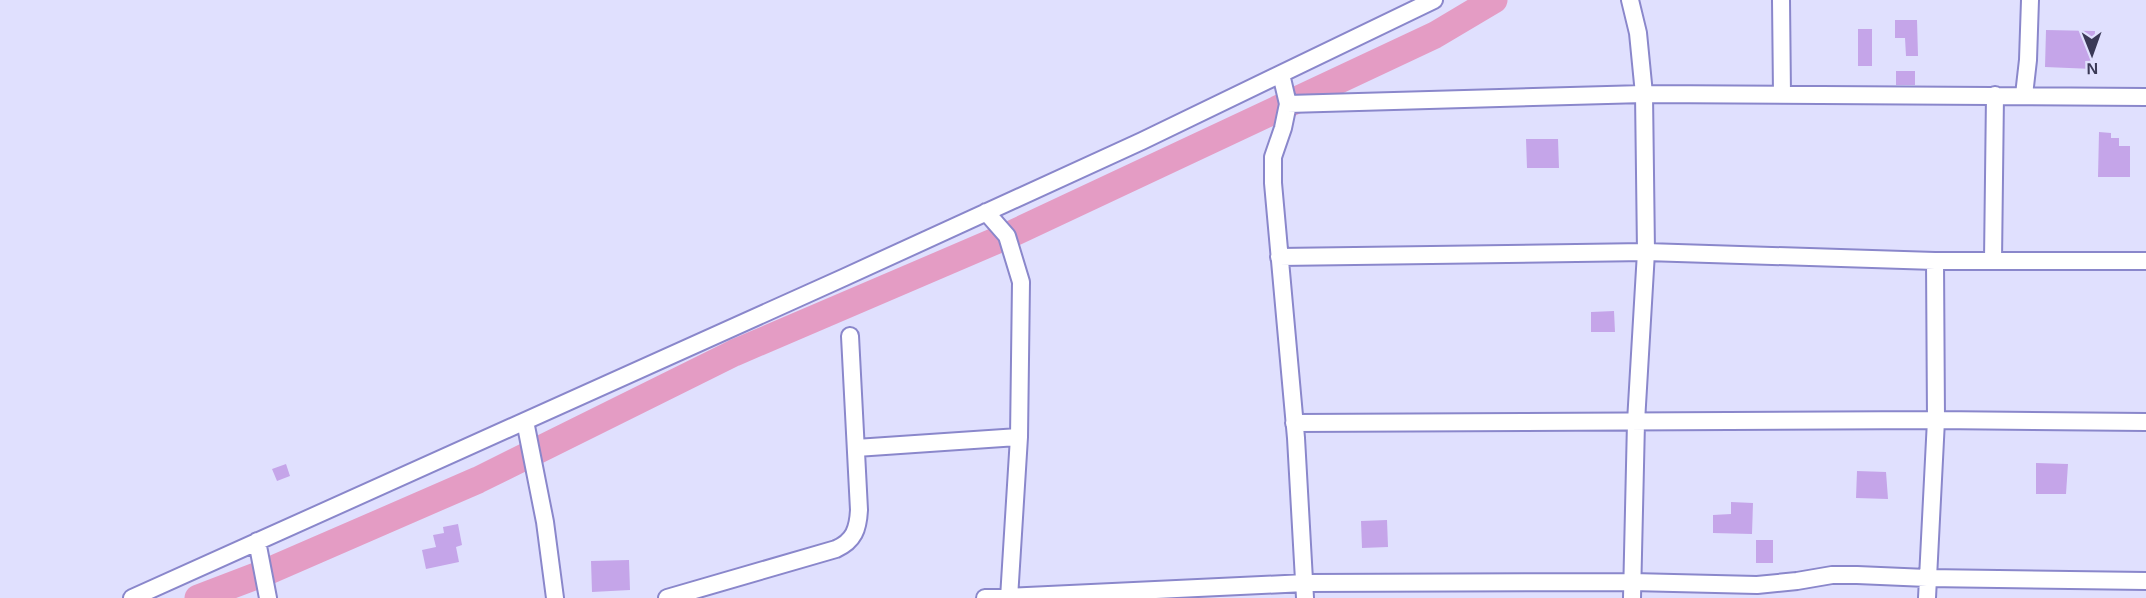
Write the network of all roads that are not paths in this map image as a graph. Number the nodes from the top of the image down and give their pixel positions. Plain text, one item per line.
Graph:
1 (1434, 0) edge
2 (1630, 0) edge
3 (1781, 0) edge
4 (2030, 0) edge
5 (1281, 74) junction
6 (1644, 94) junction
7 (1782, 94) junction
8 (1995, 95) junction
9 (2024, 95) junction
10 (2146, 97) edge
11 (1288, 104) junction
12 (986, 212) junction
13 (1646, 252) junction
14 (1279, 257) junction
15 (1935, 261) junction
16 (1993, 261) junction
17 (2146, 261) edge
18 (850, 336) dead end
19 (1936, 420) junction
20 (525, 421) junction
21 (1636, 422) junction
22 (2146, 422) edge
23 (1294, 423) junction
24 (1019, 437) junction
25 (856, 448) junction
26 (257, 541) junction
27 (1927, 578) junction
28 (2146, 581) edge
29 (1632, 590) edge
30 (1305, 591) edge
31 (1009, 597) edge
32 (132, 598) edge
33 (268, 598) edge
34 (555, 598) edge
35 (667, 598) edge
36 (984, 598) edge
37 (1927, 598) edge

1 - 5 street
2 - 6 street
3 - 7 street
4 - 9 street
5 - 11 street
5 - 12 street
6 - 7 street
6 - 11 street
6 - 13 street
7 - 8 street
8 - 9 street
8 - 16 street
9 - 10 street
11 - 14 street
12 - 20 street
12 - 24 street
13 - 14 street
13 - 15 street
13 - 21 street
14 - 23 street
15 - 16 street
15 - 19 street
16 - 17 street
18 - 25 street
19 - 21 street
19 - 22 street
19 - 27 street
20 - 26 street
20 - 34 street
21 - 23 street
21 - 29 street
23 - 30 street
24 - 25 street
24 - 31 street
25 - 35 street
26 - 32 street
26 - 33 street
27 - 28 street
27 - 29 street
27 - 37 street
29 - 30 street
30 - 31 street
31 - 36 street

